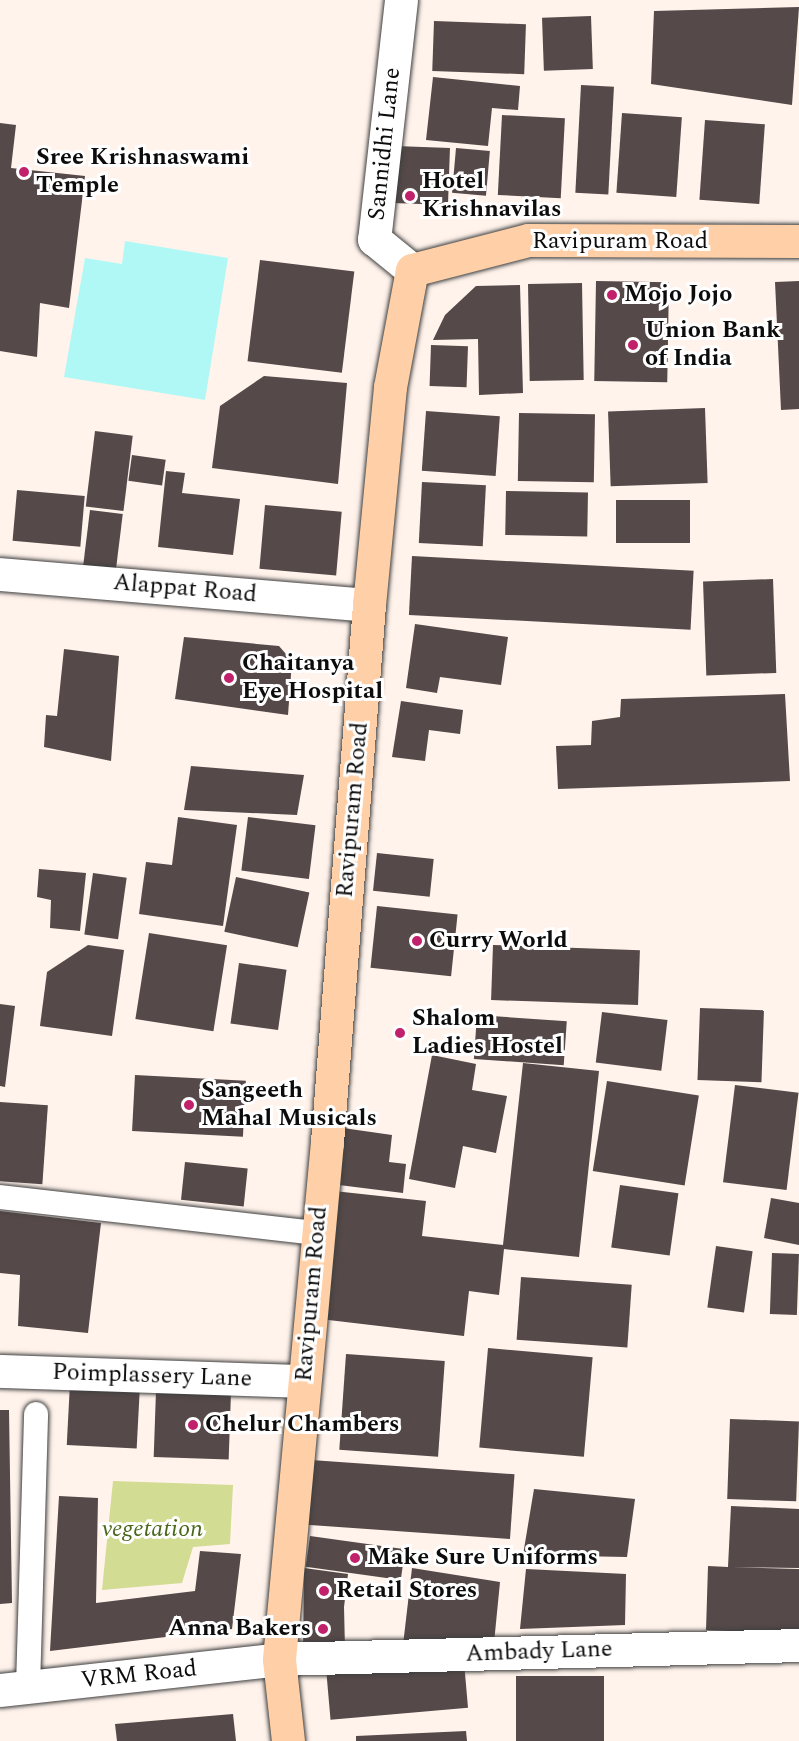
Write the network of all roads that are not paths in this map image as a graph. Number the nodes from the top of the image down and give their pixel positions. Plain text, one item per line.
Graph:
1 (401, 0) edge
2 (799, 241) edge
3 (412, 270) junction
4 (0, 574) edge
5 (369, 605) junction
6 (0, 1197) edge
7 (318, 1233) junction
8 (0, 1371) edge
9 (304, 1381) junction
10 (36, 1414) dead end
11 (799, 1645) edge
12 (279, 1659) junction
13 (14, 1688) edge
14 (288, 1741) edge

1 - 3 street, Sannidhi Lane
2 - 3 main road, Ravipuram Road
3 - 5 main road, Ravipuram Road
4 - 5 street, Alappat Road
5 - 7 main road, Ravipuram Road
6 - 7 lane
7 - 9 main road, Ravipuram Road
8 - 9 street, Poimplassery Lane
9 - 12 main road, Ravipuram Road
10 - 13 lane
11 - 12 street, Ambady Lane
12 - 13 street, VRM Road
12 - 14 main road, Ravipuram Road

